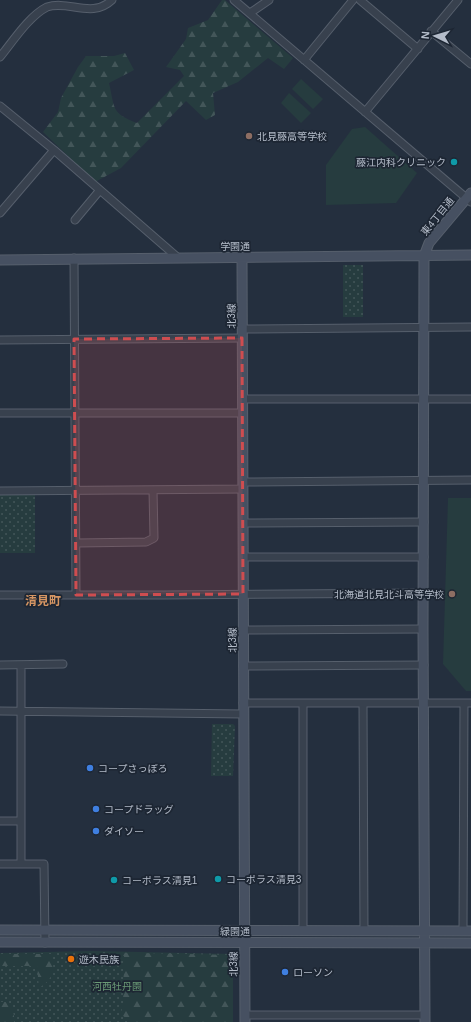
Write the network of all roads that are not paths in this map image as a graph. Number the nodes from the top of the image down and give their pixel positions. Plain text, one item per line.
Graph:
1 (112, 0) edge
2 (234, 0) edge
3 (269, 0) edge
4 (353, 0) edge
5 (360, 0) edge
6 (458, 0) edge
7 (250, 13) junction
8 (431, 31) junction
9 (418, 48) junction
10 (0, 57) edge
11 (304, 60) junction
12 (471, 64) edge
13 (0, 106) edge
14 (365, 112) junction
15 (54, 150) junction
16 (100, 190) junction
17 (470, 198) edge
18 (0, 213) edge
19 (74, 220) dead end
20 (471, 255) edge
21 (424, 256) junction
22 (177, 257) junction
23 (74, 258) junction
24 (242, 258) junction
25 (0, 260) edge
26 (424, 327) junction
27 (471, 327) edge
28 (242, 333) junction
29 (74, 339) junction
30 (0, 340) edge
31 (424, 399) junction
32 (471, 399) edge
33 (243, 400) junction
34 (0, 413) edge
35 (75, 413) junction
36 (242, 413) junction
37 (424, 480) junction
38 (471, 480) edge
39 (243, 486) junction
40 (153, 490) junction
41 (0, 491) edge
42 (76, 491) junction
43 (243, 522) junction
44 (424, 522) junction
45 (77, 543) junction
46 (424, 557) junction
47 (243, 558) junction
48 (424, 593) junction
49 (243, 594) junction
50 (0, 595) edge
51 (76, 595) junction
52 (423, 629) junction
53 (243, 630) junction
54 (63, 664) dead end
55 (0, 665) edge
56 (21, 665) junction
57 (424, 665) junction
58 (243, 666) junction
59 (243, 703) junction
60 (303, 703) junction
61 (424, 703) junction
62 (468, 703) edge
63 (363, 704) junction
64 (0, 711) edge
65 (20, 712) junction
66 (243, 714) junction
67 (0, 821) edge
68 (20, 821) junction
69 (468, 829) edge
70 (0, 864) edge
71 (20, 864) junction
72 (0, 930) edge
73 (303, 930) junction
74 (45, 931) junction
75 (244, 931) junction
76 (364, 931) junction
77 (425, 931) junction
78 (467, 931) edge
79 (0, 942) edge
80 (244, 942) junction
81 (45, 943) junction
82 (425, 943) junction
83 (471, 943) edge
84 (244, 1018) edge
85 (425, 1018) edge
86 (318, 1019) edge

1 - 10 street
2 - 7 street
3 - 7 street
4 - 11 street
5 - 9 street
6 - 8 street
7 - 11 street
8 - 9 street
8 - 12 street
9 - 14 street
11 - 14 street
13 - 15 street
14 - 17 street
15 - 16 street
15 - 18 street
16 - 19 street
16 - 22 street
17 - 21 street, 東4丁目通
20 - 21 street, 学園通
21 - 24 street, 学園通
21 - 26 street
22 - 23 street, 学園通
22 - 24 street, 学園通
23 - 25 street, 学園通
23 - 29 street
24 - 28 street, 北3線
26 - 27 street
26 - 28 street
26 - 31 street
28 - 29 street
28 - 33 street, 北3線
29 - 30 street
29 - 35 street
31 - 32 street
31 - 33 street
31 - 37 street
33 - 36 street, 北3線
34 - 35 street
35 - 36 street
35 - 42 street
36 - 39 street, 北3線
37 - 38 street
37 - 39 street
37 - 44 street
39 - 40 street
39 - 43 street, 北3線
40 - 42 street
40 - 45 street
41 - 42 street
42 - 45 street
43 - 44 street
43 - 47 street, 北3線
44 - 46 street
45 - 51 street
46 - 47 street
46 - 48 street
47 - 49 street, 北3線
48 - 49 street
48 - 52 street
49 - 51 street
49 - 53 street, 北3線
50 - 51 street
52 - 53 street
52 - 57 street
53 - 58 street, 北3線
54 - 56 street
55 - 56 street
56 - 65 street
57 - 58 street
57 - 61 street
58 - 59 street, 北3線
59 - 60 street
59 - 66 street, 北3線
60 - 63 street
60 - 73 street
61 - 62 street
61 - 63 street
61 - 77 street
62 - 69 street
63 - 76 street
64 - 65 street
65 - 66 street
65 - 68 street
66 - 75 street, 北3線
67 - 68 street
68 - 71 street
69 - 78 street
70 - 71 street
71 - 74 street
72 - 74 street, 緑園通
73 - 75 street, 緑園通
73 - 76 street, 緑園通
74 - 75 street, 緑園通
74 - 81 street
75 - 80 street, 北3線
76 - 77 street, 緑園通
77 - 78 street, 緑園通
77 - 82 street
79 - 81 street, 緑園通
80 - 81 street, 緑園通
80 - 82 street, 緑園通
80 - 84 street, 北3線
82 - 83 street, 緑園通
82 - 85 street
84 - 86 street
85 - 86 street

